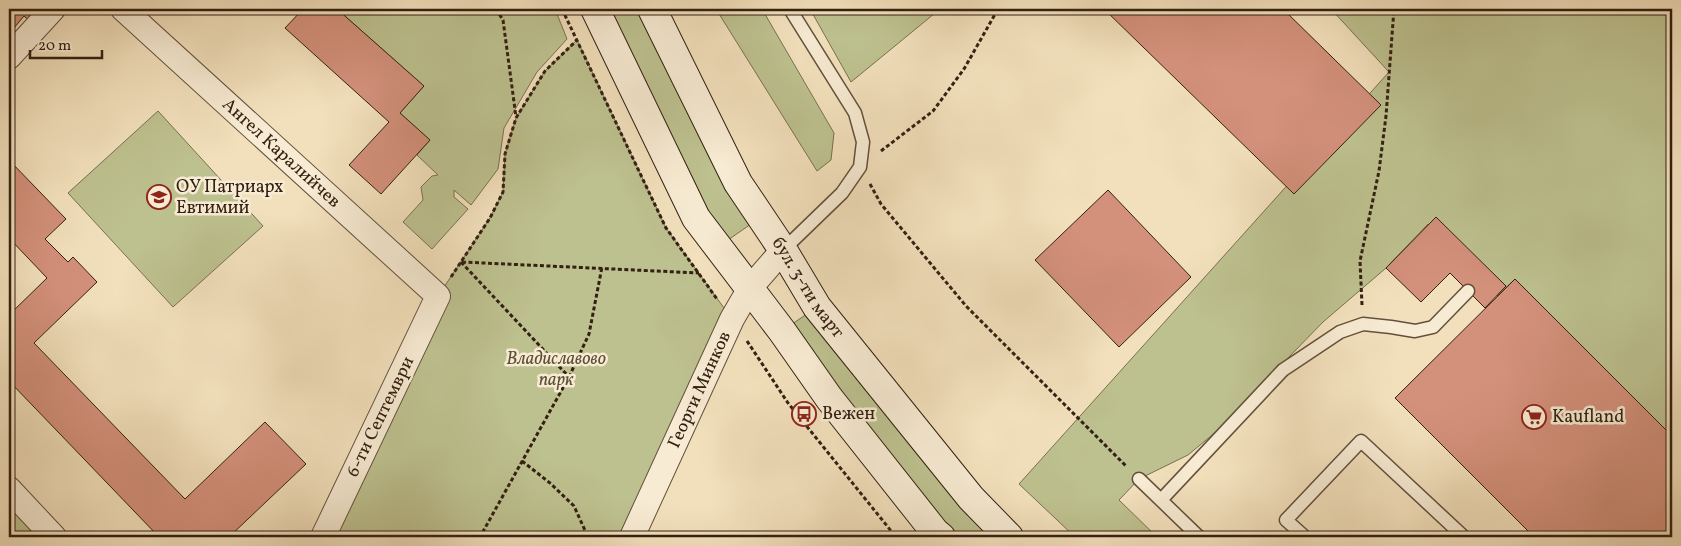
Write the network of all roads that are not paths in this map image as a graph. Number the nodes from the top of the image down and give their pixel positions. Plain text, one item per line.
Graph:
1 (53, 9) edge
2 (123, 9) edge
3 (594, 9) edge
4 (652, 9) edge
5 (790, 9) edge
6 (9, 57) edge
7 (783, 250) junction
8 (750, 288) junction
9 (1468, 291) dead end
10 (438, 296) joint
11 (1139, 479) road end
12 (9, 489) edge
13 (1161, 500) junction
14 (54, 537) edge
15 (323, 537) edge
16 (632, 537) edge
17 (941, 537) edge
18 (1008, 537) edge
19 (1200, 537) edge
20 (1305, 537) edge
21 (1464, 537) edge

1 - 6 street
2 - 10 street, Ангел Каралийчев
3 - 8 street
4 - 7 street, бул. 3-ти март
5 - 7 lane
7 - 8 street, Георги Минков
7 - 18 street, бул. 3-ти март
8 - 16 street, Георги Минков
8 - 17 street
9 - 13 lane
10 - 15 street, 6-ти Септември
11 - 13 lane
12 - 14 street
13 - 19 lane
20 - 21 lane

